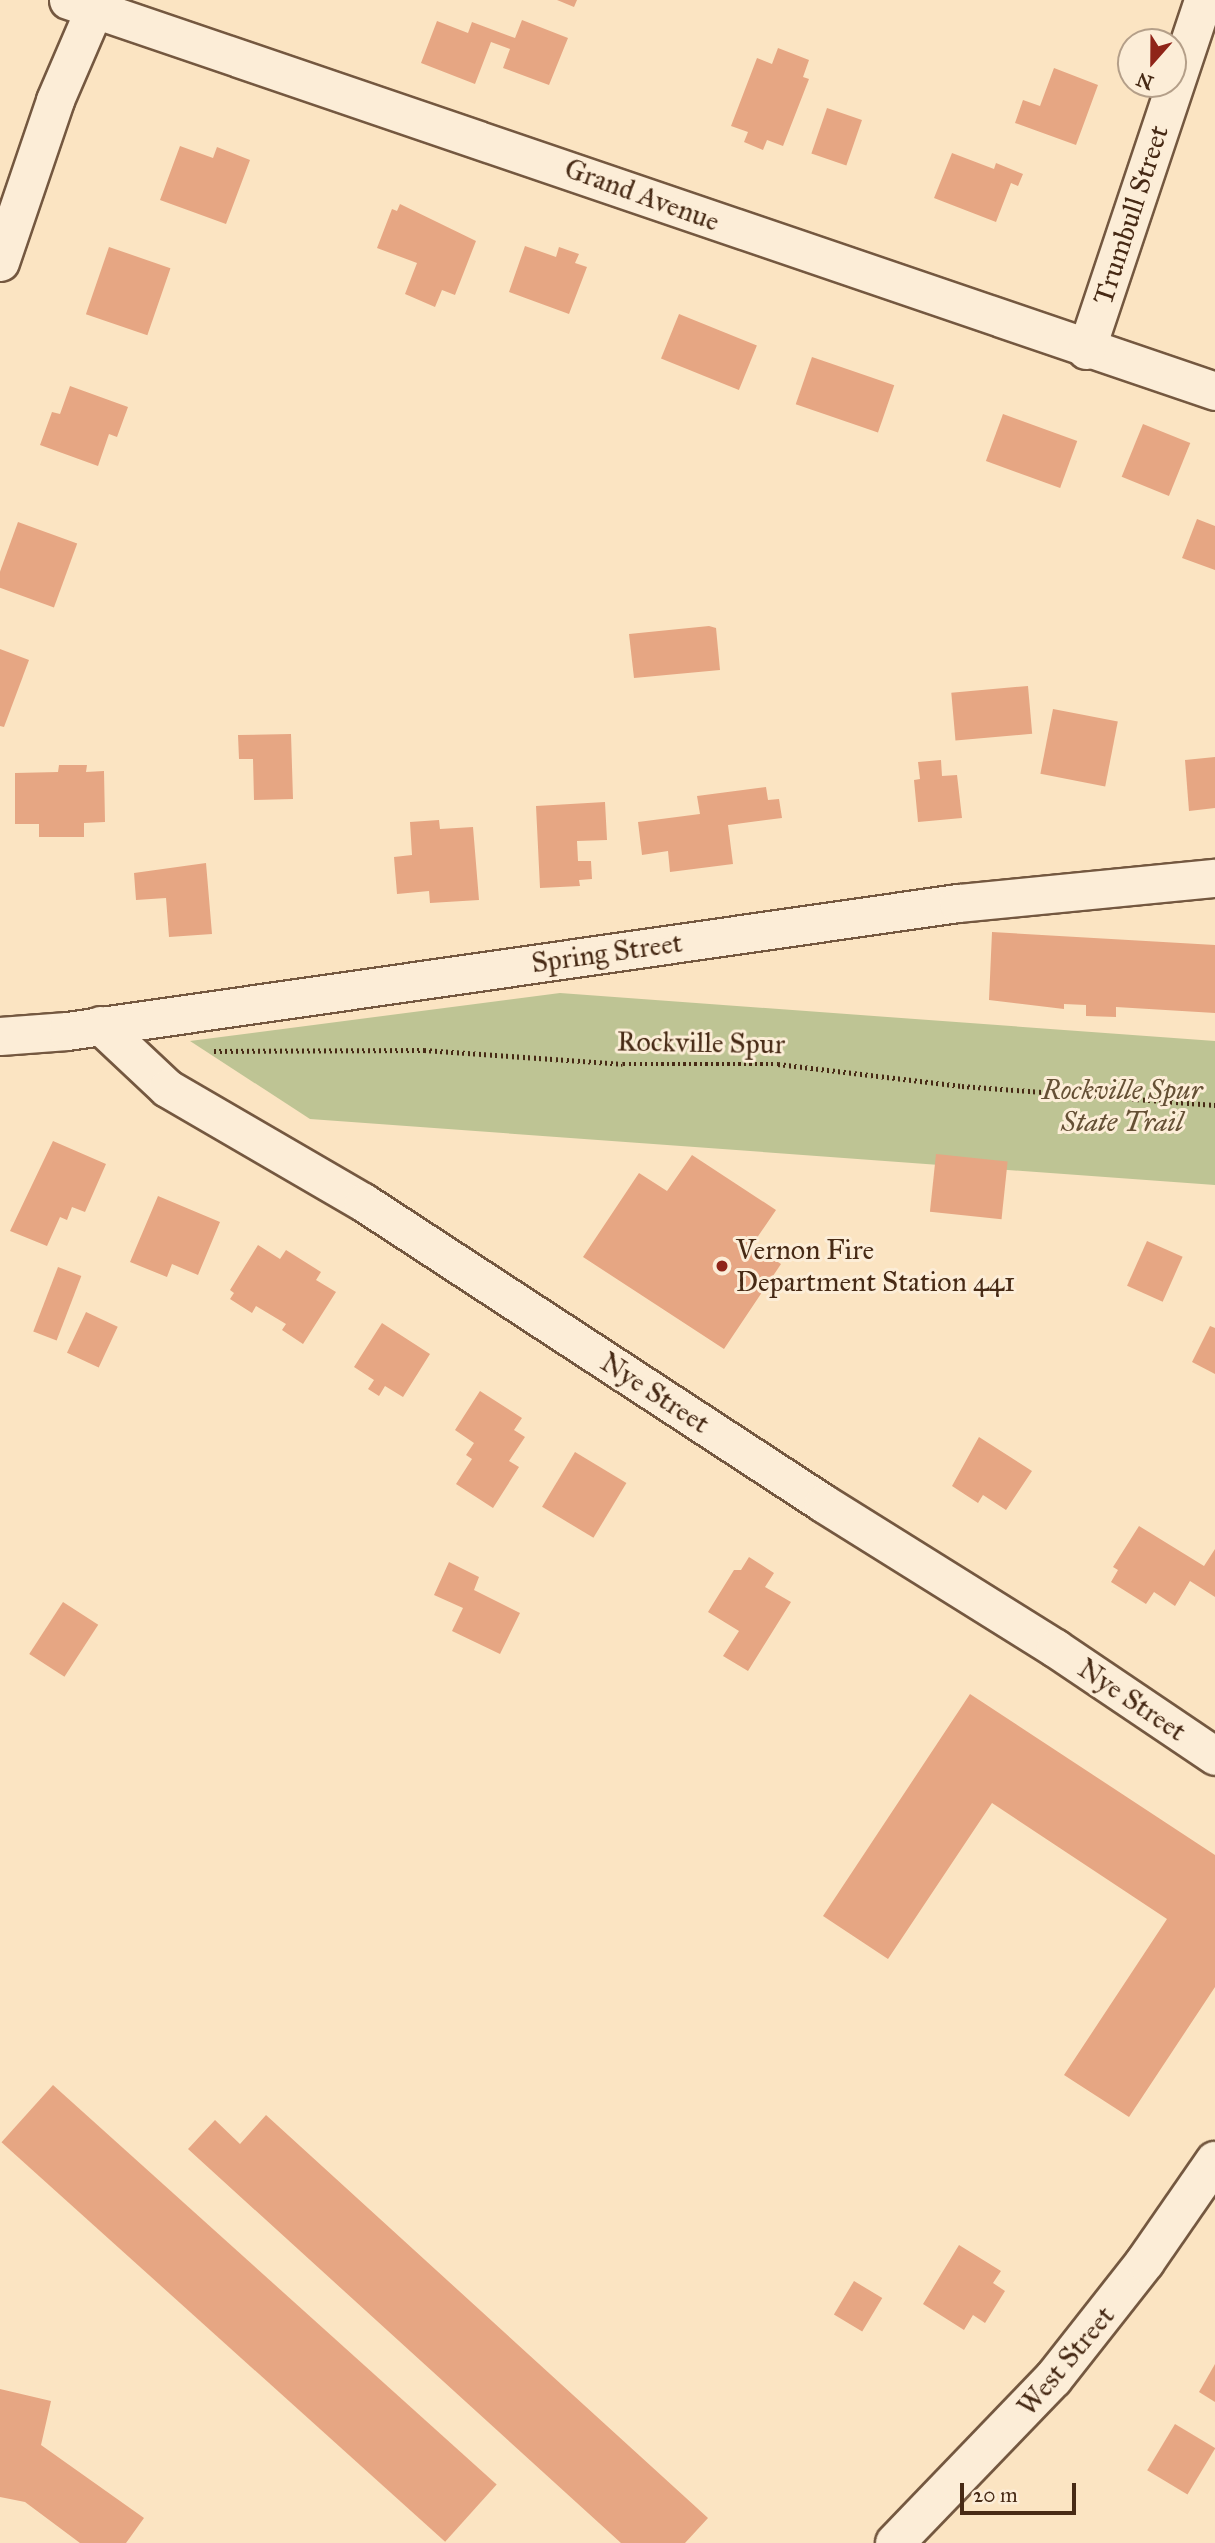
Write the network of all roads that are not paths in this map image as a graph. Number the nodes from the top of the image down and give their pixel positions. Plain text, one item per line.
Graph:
1 (1202, 0) edge
2 (87, 3) edge
3 (0, 262) edge
4 (1086, 350) junction
5 (1215, 391) edge
6 (1215, 878) edge
7 (100, 1025) junction
8 (0, 1036) edge
9 (1215, 1756) edge
10 (1215, 2161) edge
11 (895, 2543) edge

1 - 4 street, Trumbull Street
2 - 3 street
2 - 4 street, Grand Avenue
4 - 5 street, Grand Avenue
6 - 7 street, Spring Street
7 - 8 street, Spring Street
7 - 9 street, Nye Street
10 - 11 main road, West Street

